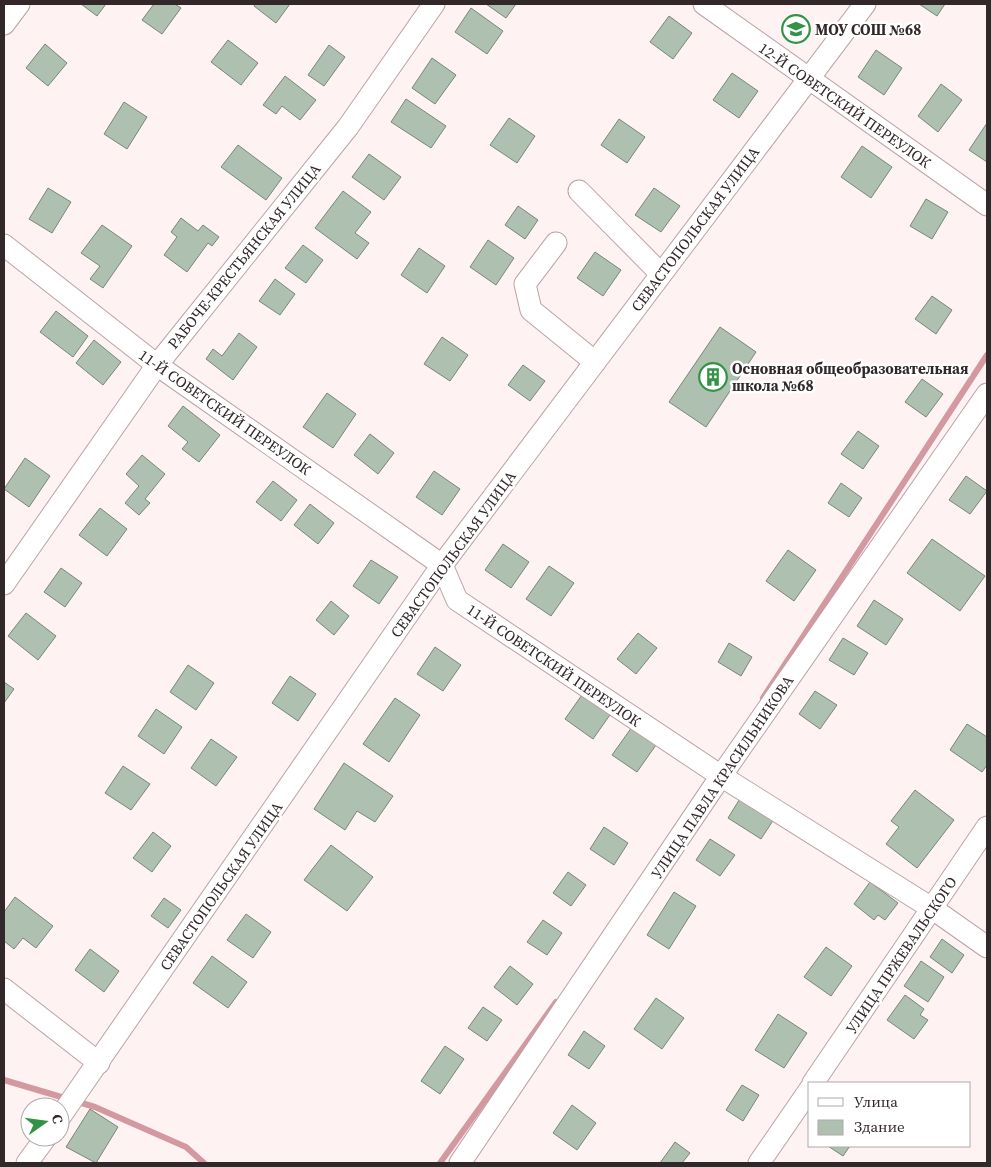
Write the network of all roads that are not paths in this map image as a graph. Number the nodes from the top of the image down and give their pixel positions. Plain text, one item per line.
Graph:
1 (19, 4) edge
2 (434, 4) edge
3 (704, 4) edge
4 (865, 4) edge
5 (4, 24) edge
6 (808, 79) junction
7 (579, 191) dead end
8 (987, 205) edge
9 (556, 242) dead end
10 (4, 245) edge
11 (661, 274) junction
12 (595, 362) junction
13 (157, 365) junction
14 (987, 394) edge
15 (442, 565) junction
16 (4, 584) edge
17 (721, 776) junction
18 (987, 827) edge
19 (933, 909) junction
20 (987, 947) edge
21 (4, 990) edge
22 (99, 1062) junction
23 (815, 1082) edge
24 (808, 1092) edge
25 (70, 1103) edge
26 (39, 1147) edge
27 (27, 1163) edge
28 (460, 1163) edge
29 (759, 1163) edge

1 - 5 street
2 - 13 street, РАБОЧЕ-КРЕСТЬЯНСКАЯ УЛИЦА
3 - 6 street, 12-Й СОВЕТСКИЙ ПЕРЕУЛОК
4 - 6 street, СЕВАСТОПОЛЬСКАЯ УЛИЦА
6 - 8 street, 12-Й СОВЕТСКИЙ ПЕРЕУЛОК
6 - 11 street, СЕВАСТОПОЛЬСКАЯ УЛИЦА
7 - 11 street
9 - 12 street
10 - 13 street, 11-Й СОВЕТСКИЙ ПЕРЕУЛОК
11 - 12 street, СЕВАСТОПОЛЬСКАЯ УЛИЦА
12 - 15 street, СЕВАСТОПОЛЬСКАЯ УЛИЦА
13 - 15 street, 11-Й СОВЕТСКИЙ ПЕРЕУЛОК
13 - 16 street, РАБОЧЕ-КРЕСТЬЯНСКАЯ УЛИЦА
14 - 17 street, УЛИЦА ПАВЛА КРАСИЛЬНИКОВА
15 - 17 street, 11-Й СОВЕТСКИЙ ПЕРЕУЛОК
15 - 22 street, СЕВАСТОПОЛЬСКАЯ УЛИЦА
17 - 19 street, 11-Й СОВЕТСКИЙ ПЕРЕУЛОК
17 - 28 street, УЛИЦА ПАВЛА КРАСИЛЬНИКОВА
18 - 19 street, УЛИЦА ПРЖЕВАЛЬСКОГО
19 - 20 street, 11-Й СОВЕТСКИЙ ПЕРЕУЛОК
19 - 23 street, УЛИЦА ПРЖЕВАЛЬСКОГО
21 - 22 street
22 - 25 street, СЕВАСТОПОЛЬСКАЯ УЛИЦА
24 - 29 street
26 - 27 street

